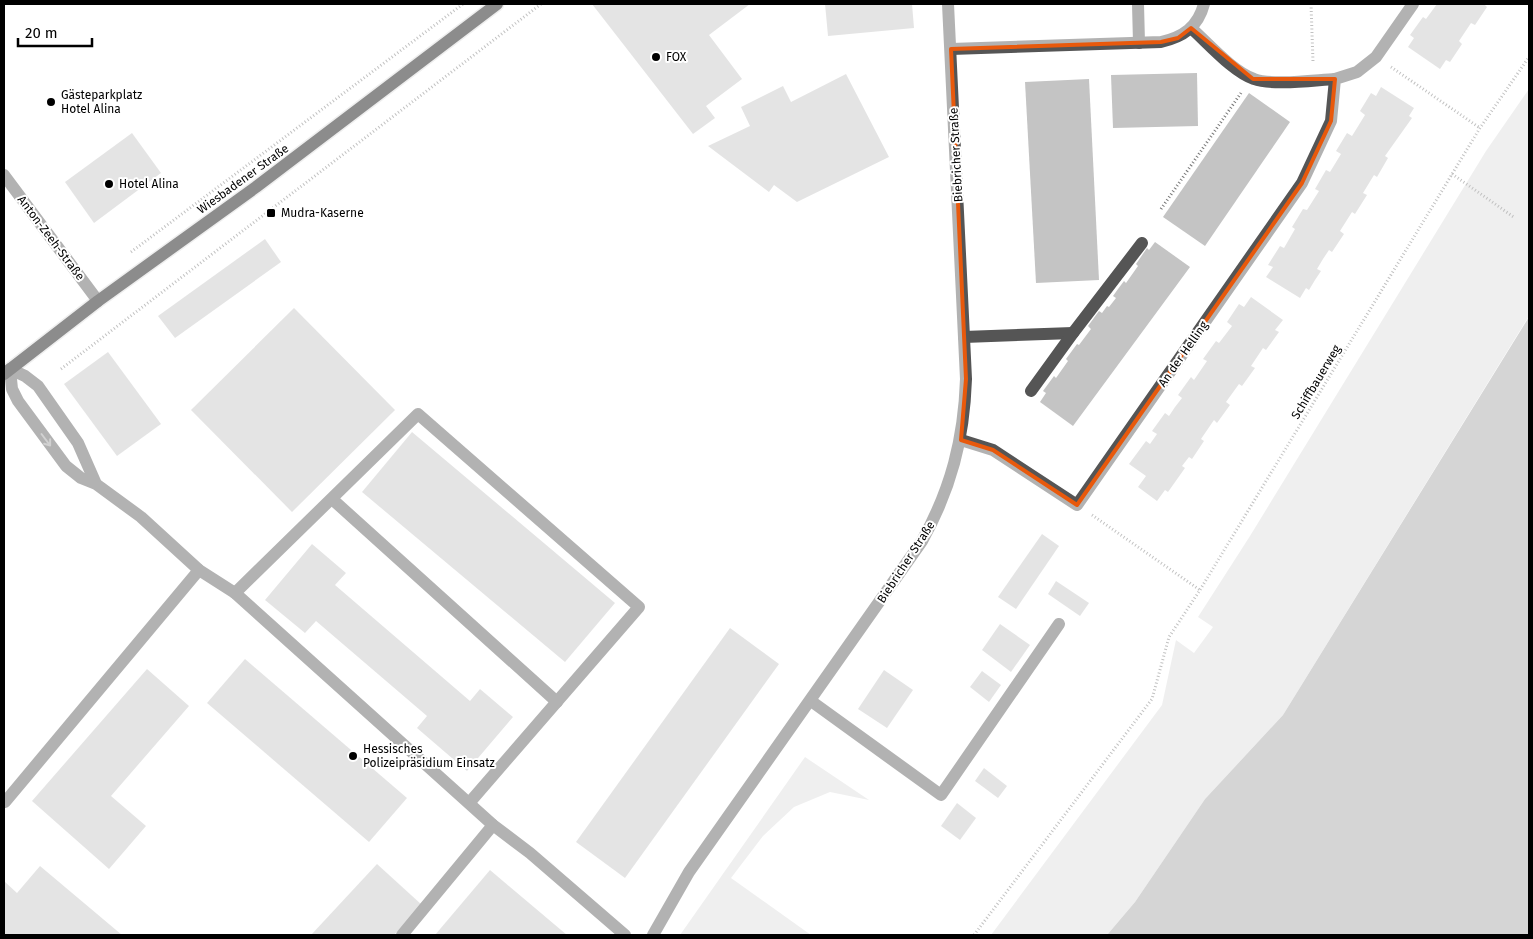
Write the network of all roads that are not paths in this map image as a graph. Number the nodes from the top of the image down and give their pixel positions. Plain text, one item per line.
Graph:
1 (497, 4) edge
2 (948, 4) edge
3 (1138, 4) edge
4 (1204, 4) edge
5 (1412, 4) edge
6 (1191, 28) junction
7 (1139, 43) junction
8 (951, 49) junction
9 (1335, 79) junction
10 (4, 175) edge
11 (1142, 243) dead end
12 (98, 301) junction
13 (1073, 333) junction
14 (964, 337) junction
15 (7, 371) edge
16 (1031, 391) dead end
17 (961, 440) junction
18 (96, 484) junction
19 (332, 499) junction
20 (199, 570) junction
21 (235, 593) junction
22 (1059, 624) dead end
23 (811, 701) junction
24 (557, 702) junction
25 (4, 802) edge
26 (470, 802) junction
27 (493, 825) junction
28 (402, 935) edge
29 (625, 935) edge
30 (653, 935) edge

1 - 12 main road, Wiesbadener Straße
2 - 8 street, Biebricher Straße
3 - 7 street
4 - 6 street
5 - 9 street
6 - 7 street
6 - 9 street
7 - 8 street
8 - 14 street, Biebricher Straße
9 - 17 street, An der Helling
10 - 12 street, Anton-Zeeh-Straße
11 - 13 street
12 - 15 main road, Wiesbadener Straße
13 - 14 street
13 - 16 street
14 - 17 street, Biebricher Straße
15 -> 18 street
15 - 18 street
17 - 23 street, Biebricher Straße
18 - 20 street
19 - 21 street
19 - 24 street
19 - 24 street
20 - 21 street
20 - 25 street
21 - 26 street
22 - 23 street
23 - 30 street, Biebricher Straße
24 - 26 street
26 - 27 street
27 - 28 street
27 - 29 street

